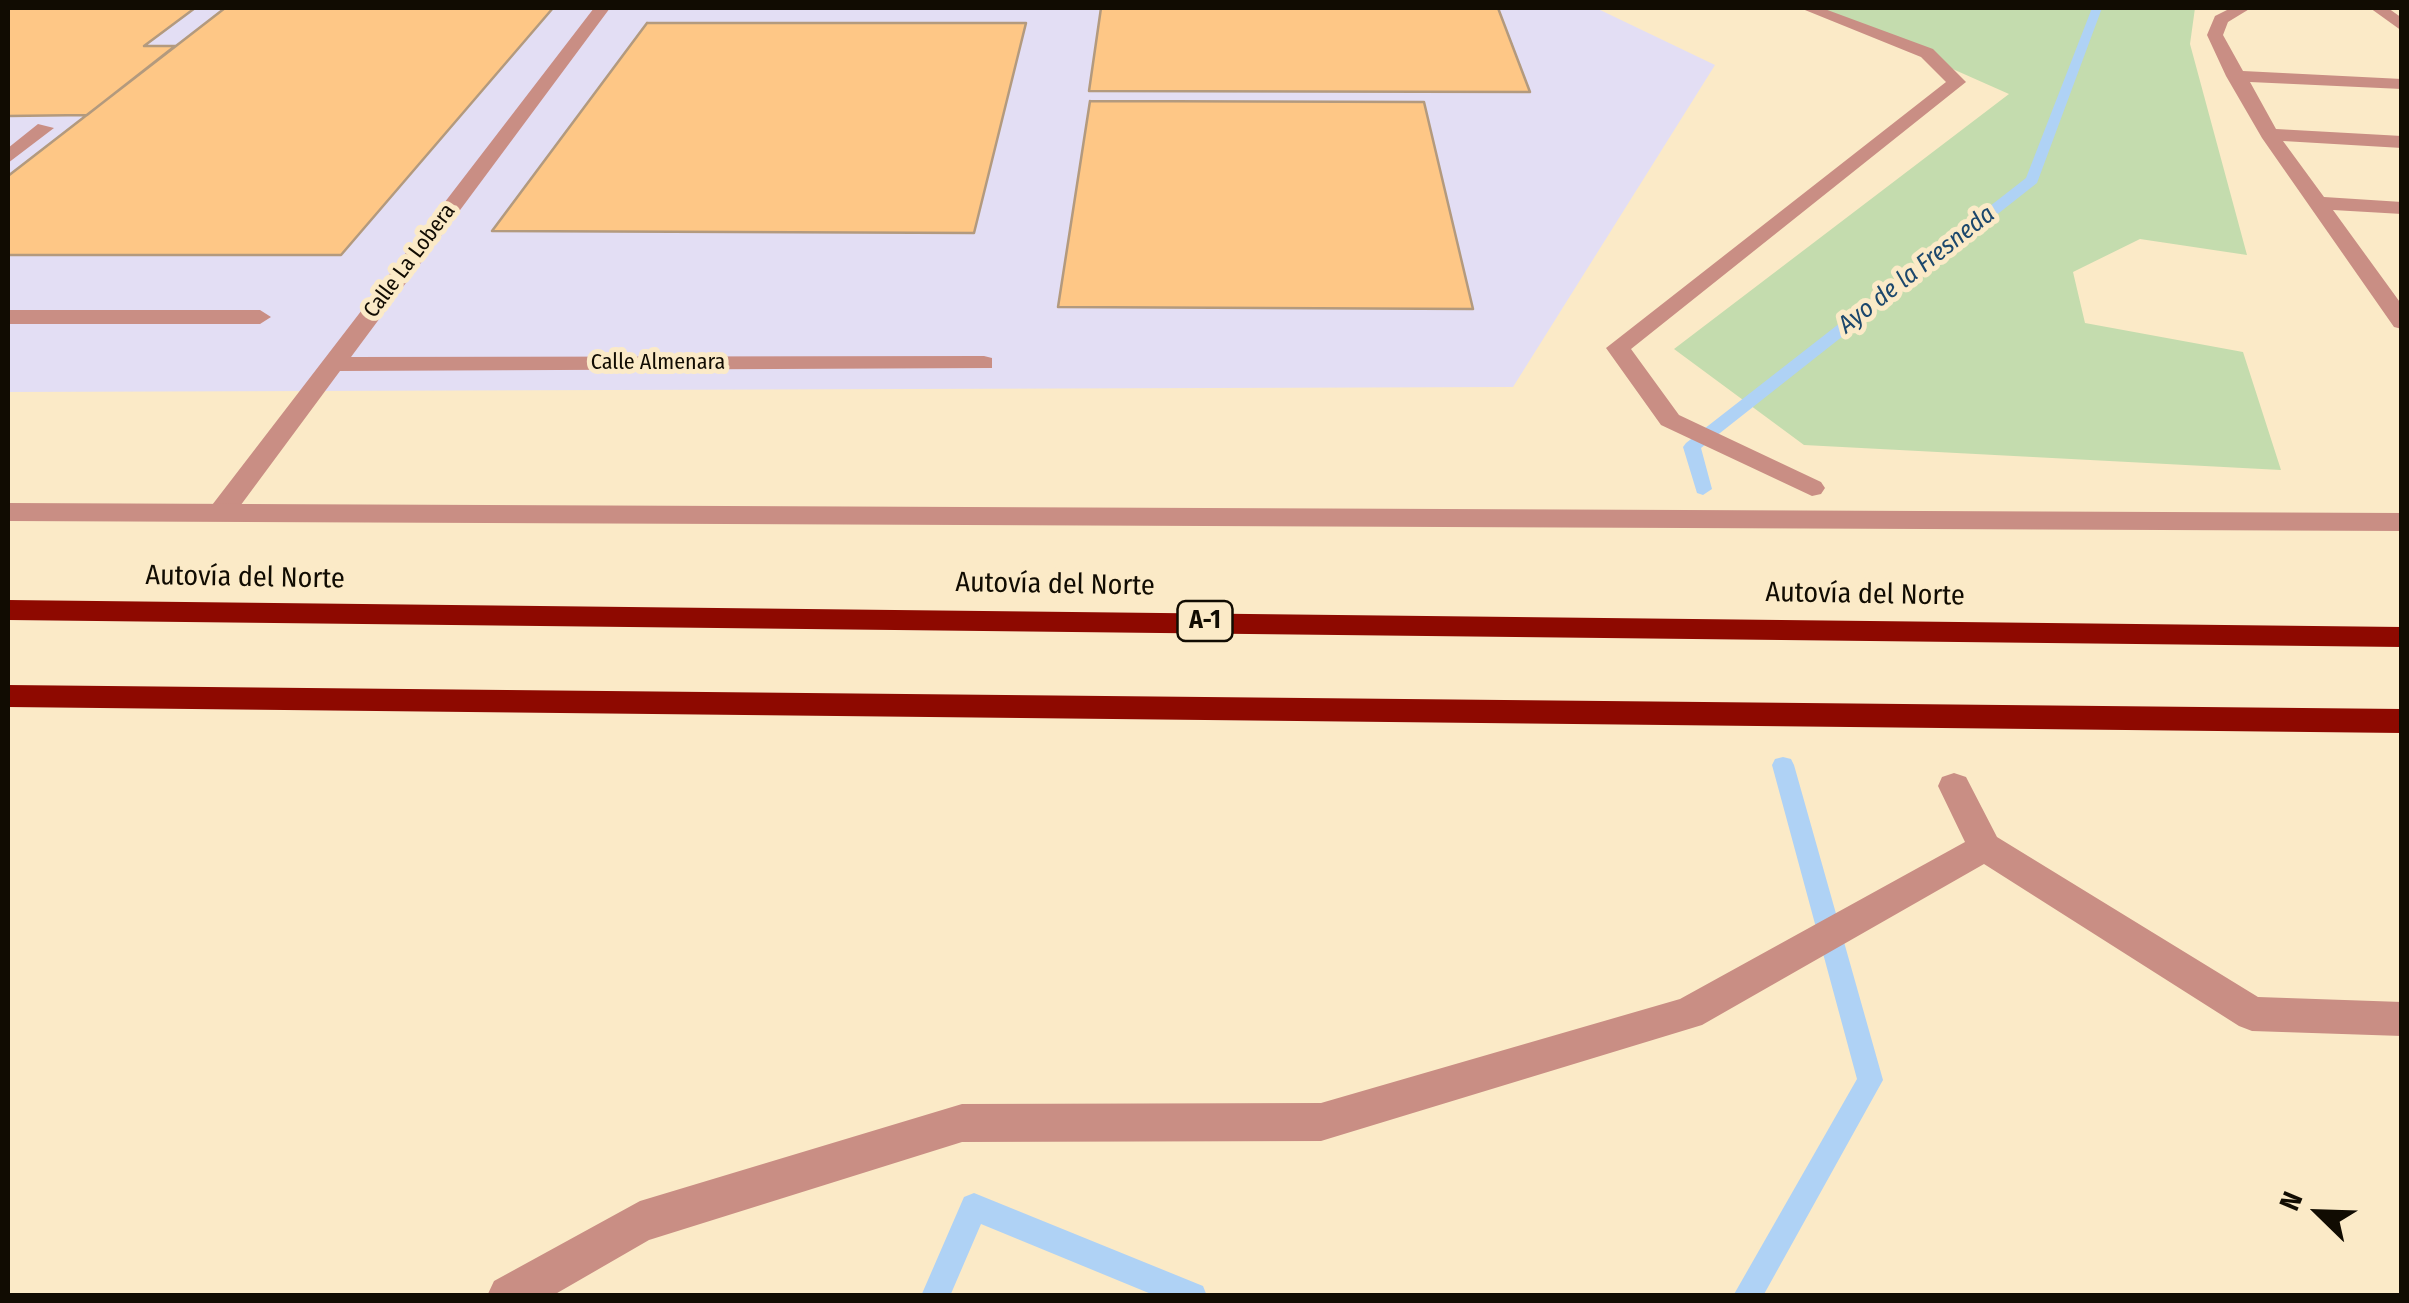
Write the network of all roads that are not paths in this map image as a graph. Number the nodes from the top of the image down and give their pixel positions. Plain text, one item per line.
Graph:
1 (602, 8) edge
2 (1808, 8) edge
3 (2242, 8) edge
4 (2378, 8) edge
5 (2402, 26) edge
6 (2236, 76) junction
7 (2402, 84) edge
8 (45, 128) dead end
9 (2270, 134) junction
10 (2402, 142) edge
11 (8, 157) edge
12 (2318, 202) junction
13 (2402, 208) edge
14 (2376, 285) junction
15 (2402, 287) edge
16 (8, 317) edge
17 (260, 317) dead end
18 (2402, 322) edge
19 (984, 362) dead end
20 (332, 364) junction
21 (1812, 488) dead end
22 (8, 512) edge
23 (219, 514) junction
24 (2402, 522) edge
25 (8, 610) edge
26 (2402, 638) edge
27 (8, 696) edge
28 (2402, 721) edge
29 (1954, 786) dead end
30 (1984, 848) junction
31 (2402, 1018) edge
32 (508, 1296) edge

1 - 20 street, Calle La Lobera
2 - 21 street
3 - 6 street
4 - 5 street
6 - 7 street
6 - 9 street
8 - 11 street
9 - 10 street
9 - 12 street
12 - 13 street
12 - 14 street
14 - 15 street
14 - 18 street
16 - 17 street
19 - 20 street, Calle Almenara
20 - 23 street, Calle La Lobera
22 - 23 street
23 - 24 street
25 - 26 highway, Autovía del Norte / A-1
27 - 28 highway
29 - 30 street
30 - 31 street
30 - 32 street

